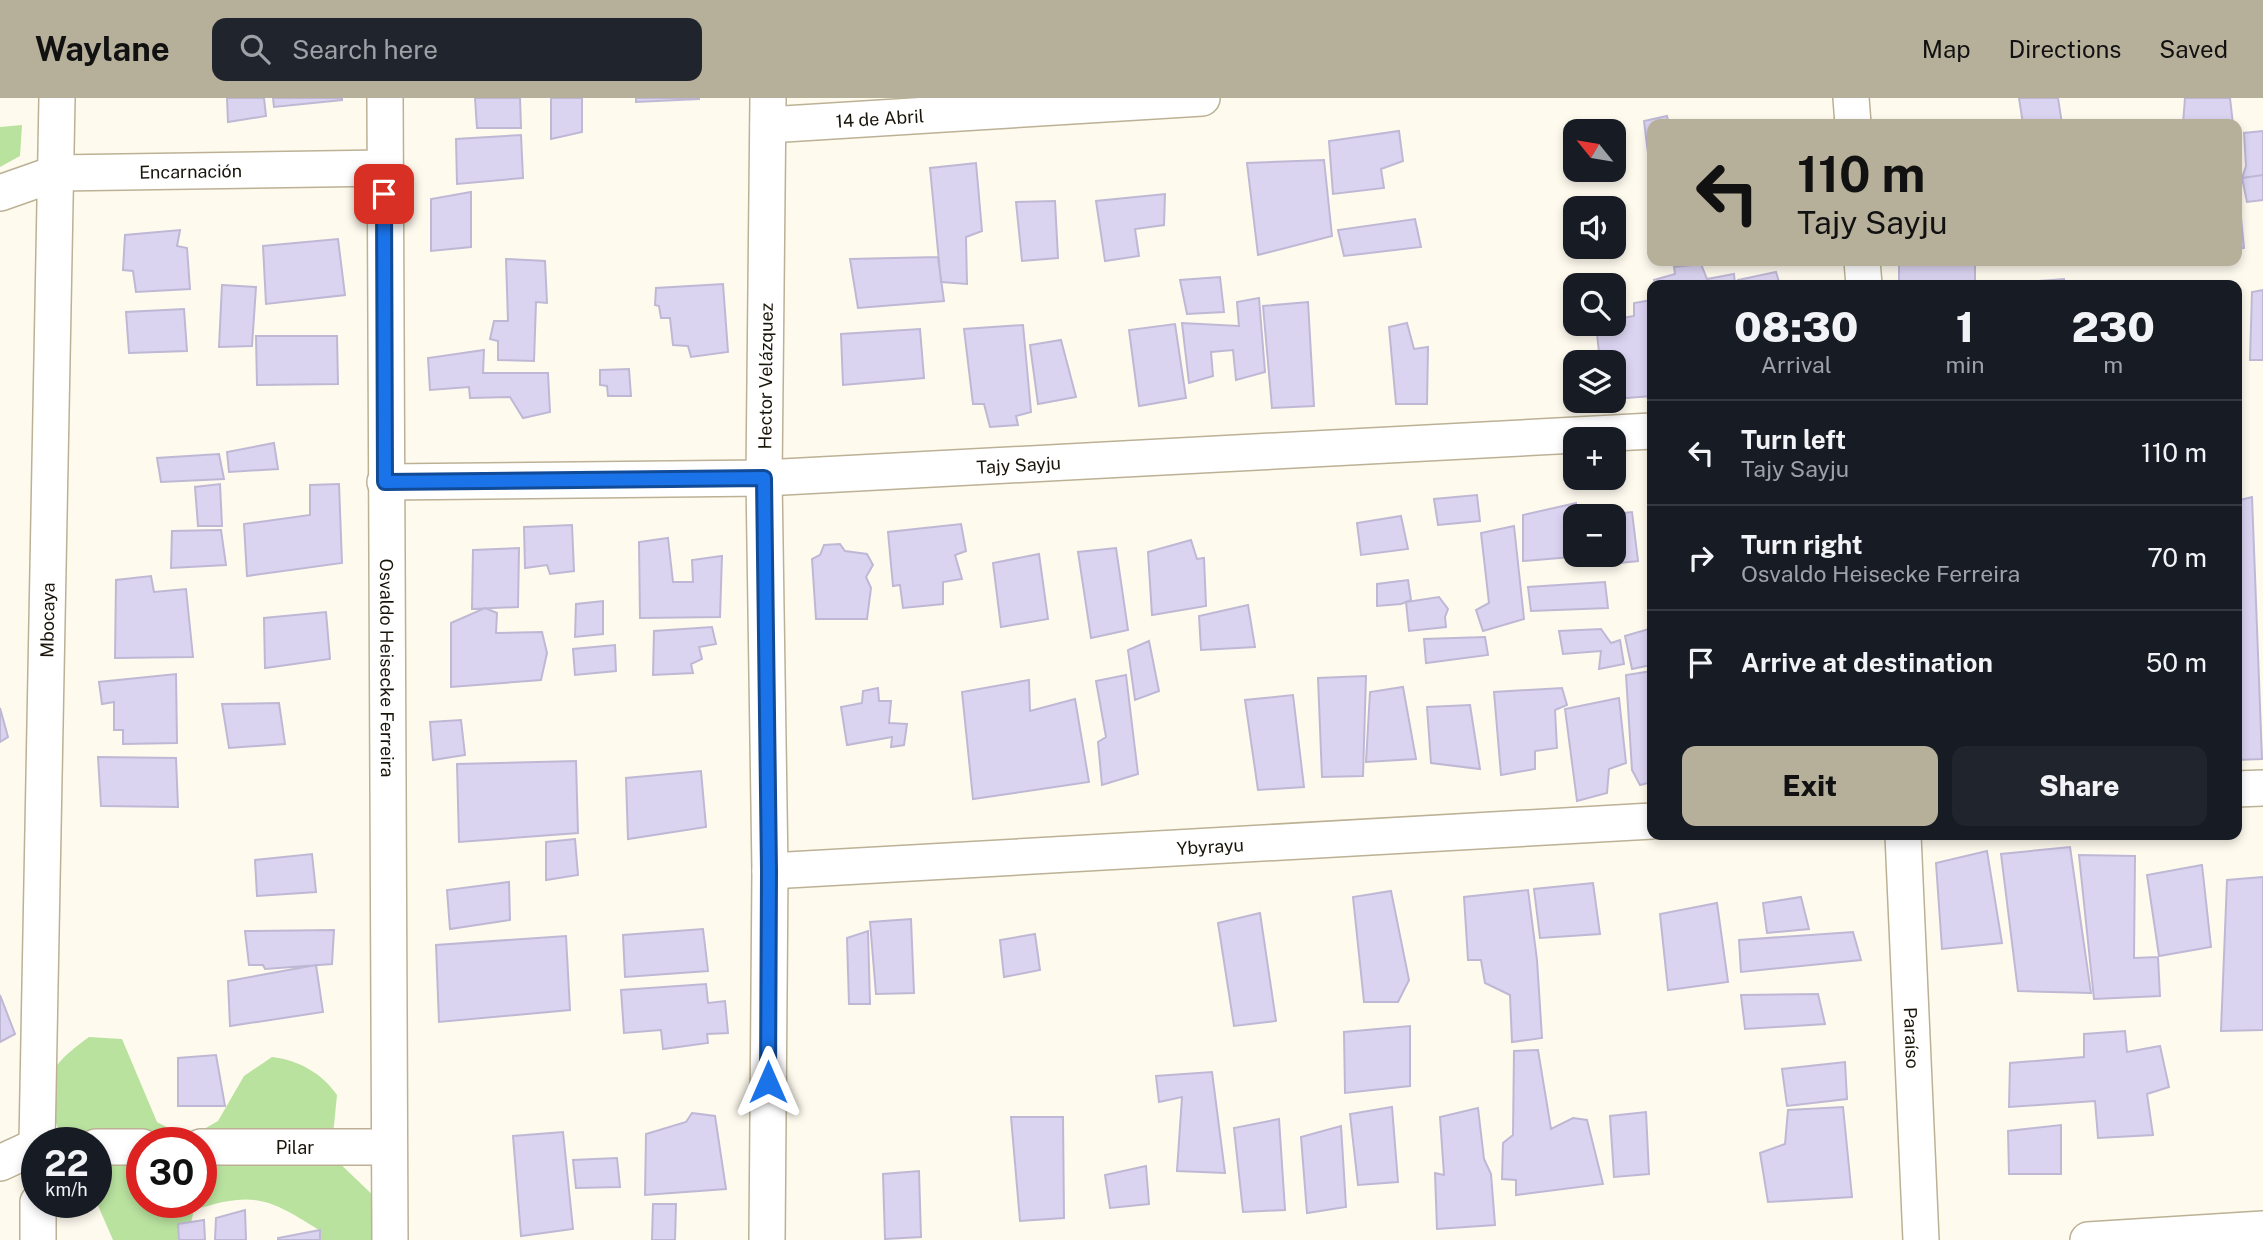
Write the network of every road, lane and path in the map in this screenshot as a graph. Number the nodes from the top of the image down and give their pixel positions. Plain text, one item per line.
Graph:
1 (57, 98) edge
2 (385, 98) edge
3 (1202, 98) edge
4 (1851, 98) edge
5 (768, 112) edge
6 (1853, 119) edge
7 (384, 168) junction
8 (57, 173) junction
9 (0, 193) edge
10 (1647, 431) edge
11 (764, 478) junction
12 (385, 482) junction
13 (2263, 788) edge
14 (2242, 789) edge
15 (1647, 821) edge
16 (1903, 840) edge
17 (769, 871) junction
18 (37, 1127) edge
19 (217, 1147) edge
20 (388, 1147) junction
21 (21, 1153) edge
22 (0, 1163) edge
23 (38, 1218) edge
24 (2263, 1228) edge
25 (38, 1240) edge
26 (390, 1240) edge
27 (767, 1240) edge
28 (1921, 1240) edge
29 (2088, 1240) edge

1 - 8 street, Mbocaya
2 - 7 street, Osvaldo Heisecke Ferreira
3 - 5 street, 14 de Abril
4 - 6 street
5 - 11 street, Hector Velázquez
7 - 8 street, Encarnación
7 - 12 street, Osvaldo Heisecke Ferreira
8 - 9 street, Encarnación
8 - 18 street, Mbocaya
10 - 11 street, Tajy Sayju
11 - 12 street, Tajy Sayju
11 - 17 street, Hector Velázquez
12 - 20 street, Osvaldo Heisecke Ferreira
13 - 14 street
15 - 17 street, Ybyrayu
16 - 28 street, Paraíso
17 - 27 street, Hector Velázquez
19 - 20 street, Pilar
20 - 26 street, Osvaldo Heisecke Ferreira
21 - 22 street
23 - 25 street
24 - 29 street

